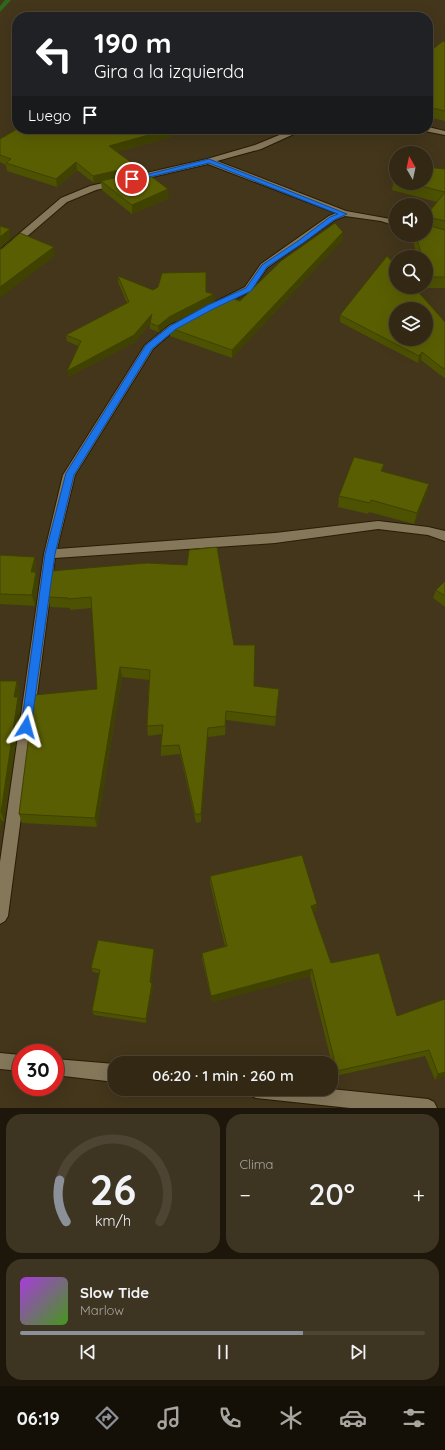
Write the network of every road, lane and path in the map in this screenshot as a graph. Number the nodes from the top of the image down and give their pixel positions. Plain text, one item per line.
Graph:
1 (433, 130) edge
2 (445, 133) edge
3 (289, 134) edge
4 (209, 161) junction
5 (344, 214) junction
6 (389, 221) edge
7 (0, 255) edge
8 (204, 310) edge
9 (192, 317) edge
10 (445, 536) edge
11 (50, 554) junction
12 (0, 916) edge
13 (0, 1061) edge
14 (12, 1062) edge
15 (64, 1068) edge
16 (108, 1072) edge
17 (319, 1096) edge
18 (428, 1108) edge

1 - 2 street
3 - 4 street
4 - 5 street
4 - 7 street
5 - 6 street
5 - 8 street
9 - 11 street
10 - 11 street
11 - 12 street
13 - 14 street
15 - 16 street
17 - 18 street

